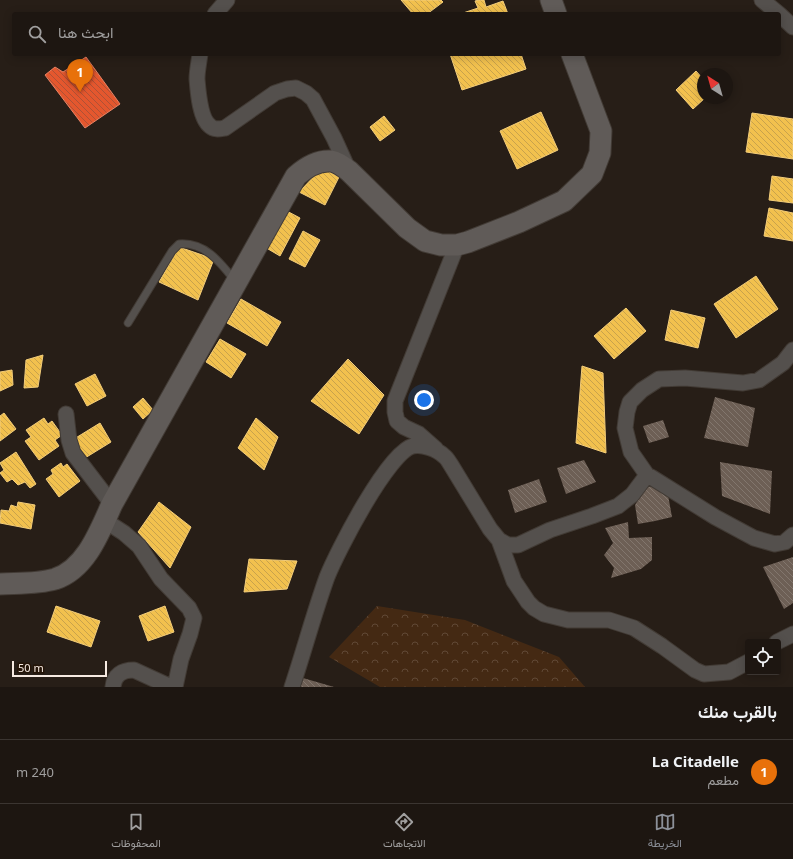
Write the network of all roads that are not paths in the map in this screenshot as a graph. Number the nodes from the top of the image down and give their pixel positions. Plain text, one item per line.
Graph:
1 (227, 0) edge
2 (551, 0) edge
3 (762, 0) edge
4 (217, 12) edge
5 (555, 12) edge
6 (777, 12) edge
7 (781, 16) edge
8 (793, 27) edge
9 (200, 56) edge
10 (573, 56) edge
11 (348, 170) junction
12 (457, 244) junction
13 (236, 283) junction
14 (128, 323) dead end
15 (793, 350) edge
16 (66, 414) dead end
17 (438, 451) junction
18 (647, 475) junction
19 (108, 512) junction
20 (793, 535) edge
21 (499, 540) junction
22 (0, 584) edge
23 (793, 634) edge
24 (781, 640) edge
25 (745, 664) edge
26 (113, 687) edge
27 (171, 687) edge
28 (175, 687) edge
29 (292, 687) edge

1 - 4 street
2 - 5 street
3 - 6 street
7 - 8 street
9 - 11 street
10 - 12 street
11 - 12 street
11 - 13 street
12 - 17 street
13 - 14 lane
13 - 19 street
15 - 18 street
16 - 19 street
17 - 21 street
17 - 29 street
18 - 20 street
18 - 21 street
19 - 22 street
19 - 28 street
21 - 25 street
23 - 24 street
26 - 27 street

